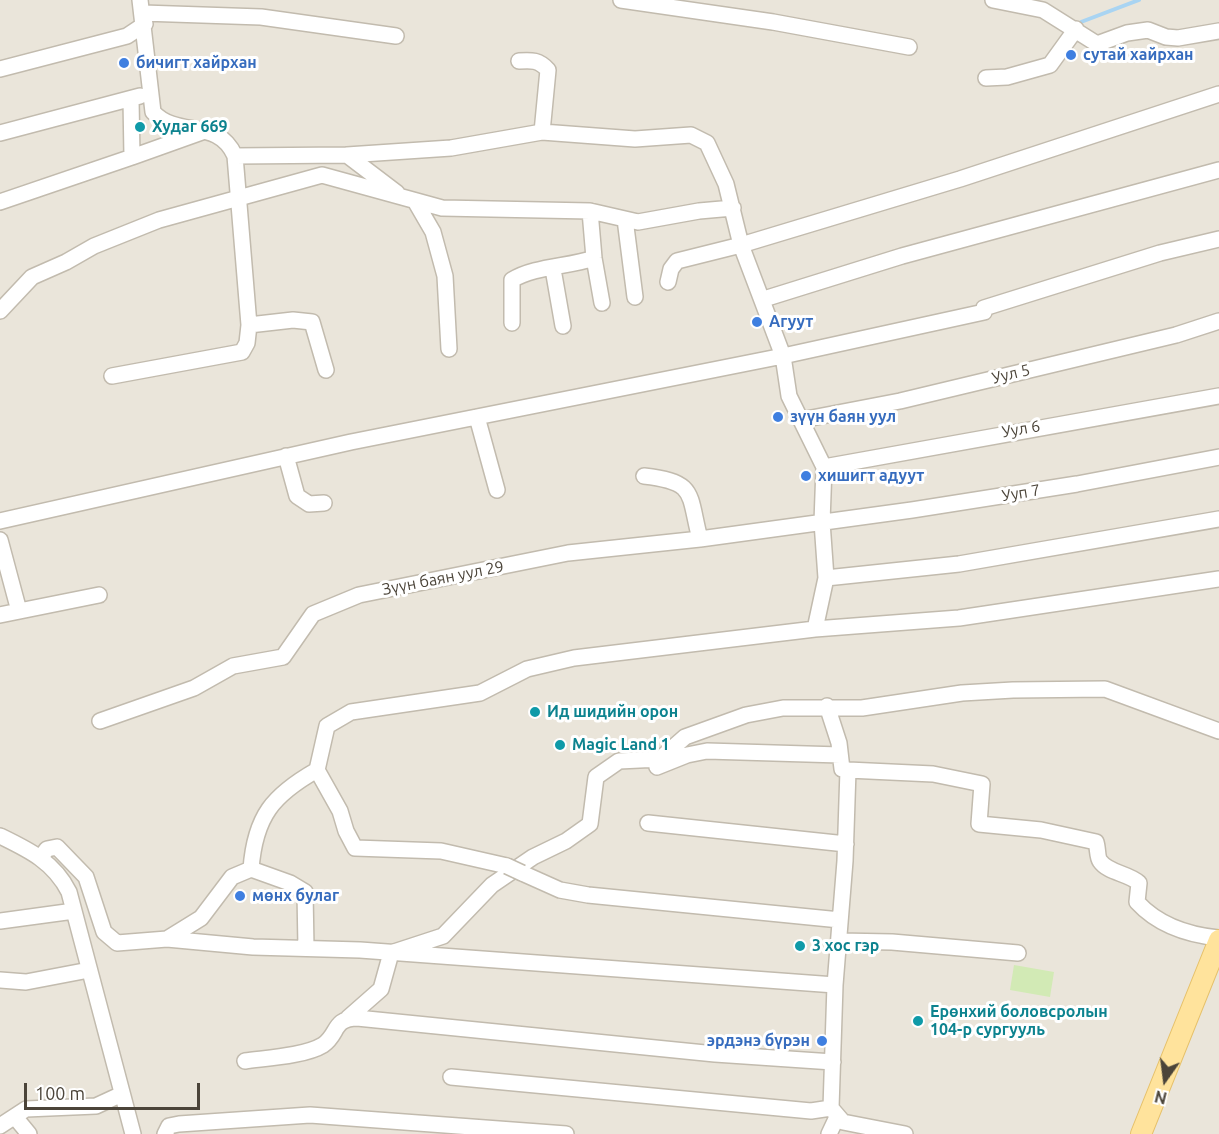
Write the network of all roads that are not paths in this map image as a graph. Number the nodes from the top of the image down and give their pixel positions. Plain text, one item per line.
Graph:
1 (621, 0) edge
2 (993, 0) edge
3 (710, 7) edge
4 (143, 12) edge
5 (1076, 29) junction
6 (1219, 31) edge
7 (396, 36) dead end
8 (909, 46) dead end
9 (519, 61) dead end
10 (0, 69) edge
11 (986, 78) dead end
12 (152, 93) junction
13 (1219, 94) edge
14 (130, 99) junction
15 (204, 131) junction
16 (542, 132) junction
17 (0, 133) edge
18 (347, 155) junction
19 (235, 156) junction
20 (132, 157) junction
21 (1219, 170) edge
22 (237, 198) junction
23 (409, 199) junction
24 (0, 202) edge
25 (733, 208) junction
26 (590, 211) junction
27 (626, 219) junction
28 (1219, 240) edge
29 (741, 245) junction
30 (594, 258) junction
31 (553, 269) junction
32 (668, 282) dead end
33 (635, 297) dead end
34 (764, 299) junction
35 (602, 303) dead end
36 (0, 311) edge
37 (1219, 321) edge
38 (512, 323) dead end
39 (249, 325) junction
40 (563, 326) dead end
41 (449, 349) dead end
42 (783, 356) junction
43 (327, 370) dead end
44 (112, 376) dead end
45 (1219, 396) edge
46 (477, 417) junction
47 (801, 420) junction
48 (286, 456) junction
49 (1219, 457) edge
50 (824, 467) junction
51 (644, 476) dead end
52 (497, 490) dead end
53 (324, 503) dead end
54 (1219, 519) edge
55 (0, 521) edge
56 (822, 522) junction
57 (700, 539) junction
58 (0, 540) edge
59 (826, 578) junction
60 (1219, 579) edge
61 (99, 595) dead end
62 (20, 611) junction
63 (0, 615) edge
64 (815, 629) junction
65 (827, 706) junction
66 (100, 721) dead end
67 (1219, 731) edge
68 (840, 755) junction
69 (317, 770) junction
70 (848, 770) junction
71 (602, 773) junction
72 (648, 824) dead end
73 (0, 836) edge
74 (846, 844) junction
75 (41, 857) junction
76 (251, 869) junction
77 (74, 911) junction
78 (840, 920) junction
79 (0, 921) edge
80 (167, 939) junction
81 (1219, 939) edge
82 (838, 941) junction
83 (306, 948) junction
84 (391, 952) junction
85 (1018, 953) dead end
86 (89, 970) junction
87 (0, 980) edge
88 (835, 985) junction
89 (348, 1018) junction
90 (245, 1061) dead end
91 (833, 1062) junction
92 (451, 1077) dead end
93 (122, 1094) junction
94 (834, 1112) junction
95 (15, 1117) junction
96 (0, 1126) edge
97 (29, 1134) edge
98 (133, 1134) edge
99 (165, 1134) edge
100 (566, 1134) edge
101 (829, 1134) edge
102 (905, 1134) edge
103 (1141, 1134) edge

1 - 3 street
2 - 5 street
3 - 8 street
4 - 7 street
4 - 10 street
4 - 12 street
5 - 6 street
5 - 11 street
9 - 16 street
12 - 14 street
12 - 15 street
13 - 29 street
14 - 17 street
14 - 20 street
15 - 19 street
15 - 20 street
16 - 18 street
16 - 25 street
18 - 19 street
18 - 23 street
19 - 22 street
20 - 24 street
21 - 34 street
22 - 23 street
22 - 36 street
22 - 39 street
23 - 26 street
23 - 41 street
25 - 27 street
25 - 29 street
26 - 27 street
26 - 30 street
27 - 33 street
28 - 42 street
29 - 32 street
29 - 34 street
30 - 31 street
30 - 35 street
31 - 38 street
31 - 40 street
34 - 42 street
37 - 47 street, Уул 5
39 - 43 street
39 - 44 street
42 - 46 street
42 - 47 street
45 - 50 street, Уул 6
46 - 48 street
46 - 52 street
47 - 50 street
48 - 53 street
48 - 55 street
49 - 56 street, Ууп 7
50 - 56 street
51 - 57 street
54 - 59 street
56 - 57 street, Зүүн баян уул 29
56 - 59 street
57 - 66 street, Зүүн баян уул 29
58 - 62 street
59 - 64 street
60 - 64 street
61 - 62 street
62 - 63 street
64 - 69 street
65 - 67 street
65 - 68 street
65 - 71 street
68 - 70 street
68 - 71 street
69 - 76 street
69 - 78 street, bridge
70 - 74 street
70 - 81 street
71 - 84 street
72 - 74 street
73 - 75 street
74 - 78 street
75 - 77 street
75 - 80 street
76 - 80 street
76 - 83 street
77 - 79 street
77 - 86 street
78 - 82 street
80 - 83 street
81 - 103 main road
82 - 85 street
82 - 88 street
83 - 84 street
84 - 88 street
84 - 89 street
86 - 87 street
86 - 93 street
88 - 91 street
89 - 90 street
89 - 91 street
91 - 94 street
92 - 94 street
93 - 95 street
93 - 98 street
94 - 101 street
94 - 102 street
95 - 96 street
95 - 97 street
99 - 100 street

